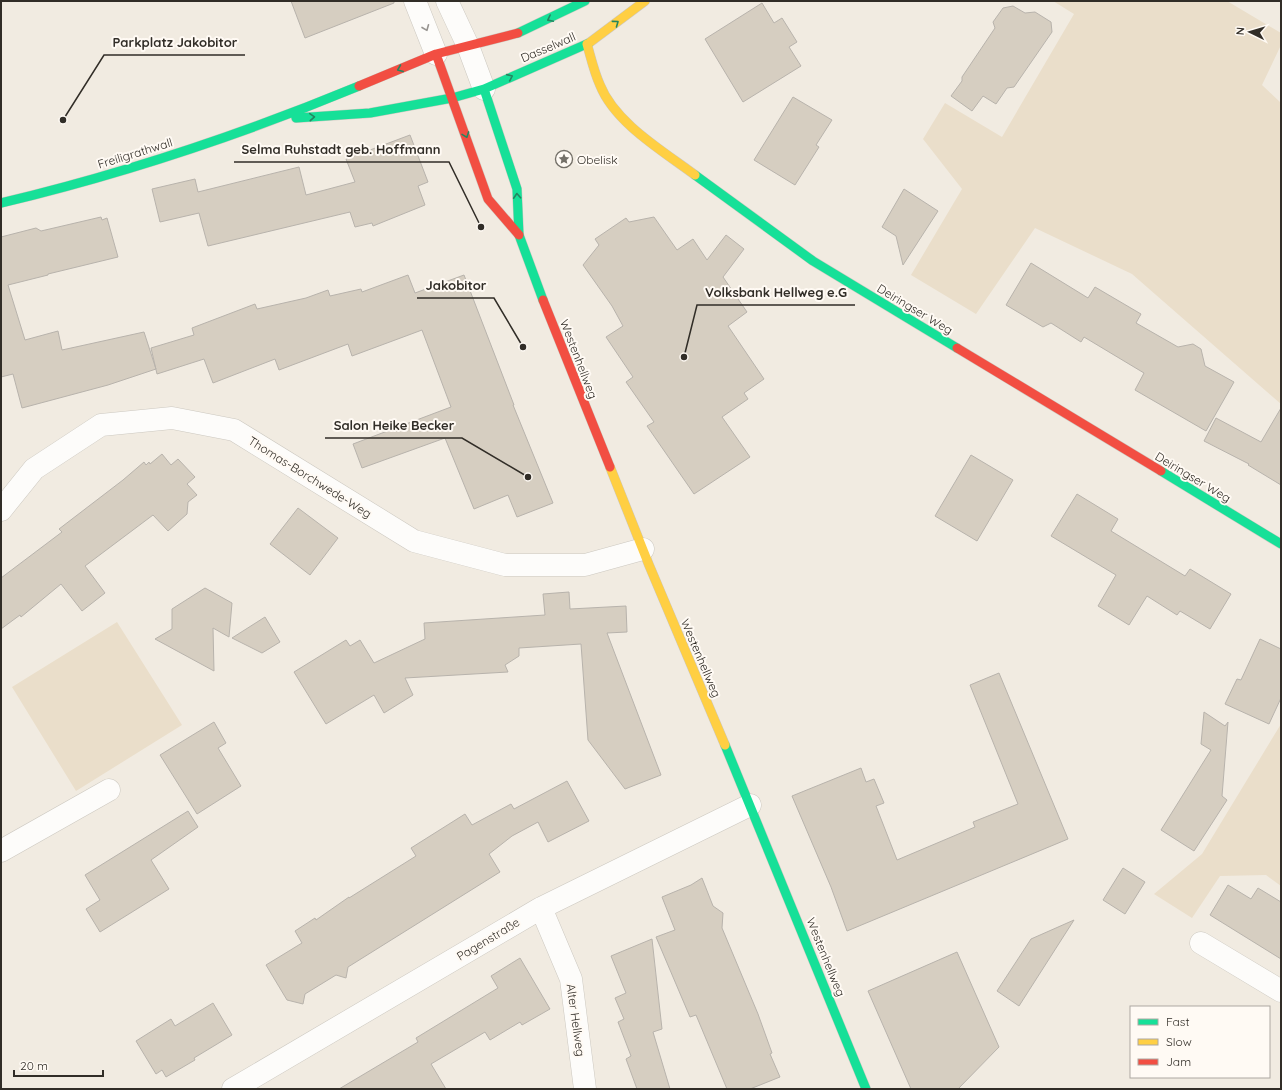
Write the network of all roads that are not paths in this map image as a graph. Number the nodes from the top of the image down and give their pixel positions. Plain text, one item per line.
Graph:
1 (415, 1) edge
2 (447, 1) edge
3 (585, 1) edge
4 (645, 1) edge
5 (587, 44) junction
6 (468, 46) junction
7 (436, 54) junction
8 (484, 89) junction
9 (452, 98) junction
10 (273, 120) junction
11 (1, 203) edge
12 (519, 235) junction
13 (1, 510) edge
14 (1281, 544) edge
15 (642, 549) junction
16 (109, 790) dead end
17 (750, 805) junction
18 (1, 851) edge
19 (541, 908) junction
20 (1201, 943) dead end
21 (1281, 991) edge
22 (233, 1089) edge
23 (585, 1089) edge
24 (866, 1089) edge

1 -> 7 street
2 - 6 street
3 -> 6 street, Dasselwall
5 -> 4 street, Dasselwall
8 -> 5 street, Dasselwall
5 - 14 street, Deiringser Weg
6 - 7 street, Freiligrathwall
6 - 8 street
7 - 9 street, Westenhellweg
7 -> 10 street, Freiligrathwall
8 - 9 street, Dasselwall
12 -> 8 street, Westenhellweg
10 -> 9 street, Freiligrathwall
9 -> 12 street, Westenhellweg
10 - 11 street, Freiligrathwall
12 - 15 street, Westenhellweg
13 - 15 street, Thomas-Borchwede-Weg
15 - 17 street, Westenhellweg
16 - 18 street
17 - 19 street, Pagenstraße
17 - 24 street, Westenhellweg
19 - 22 street, Pagenstraße
19 - 23 street, Alter Hellweg
20 - 21 street

